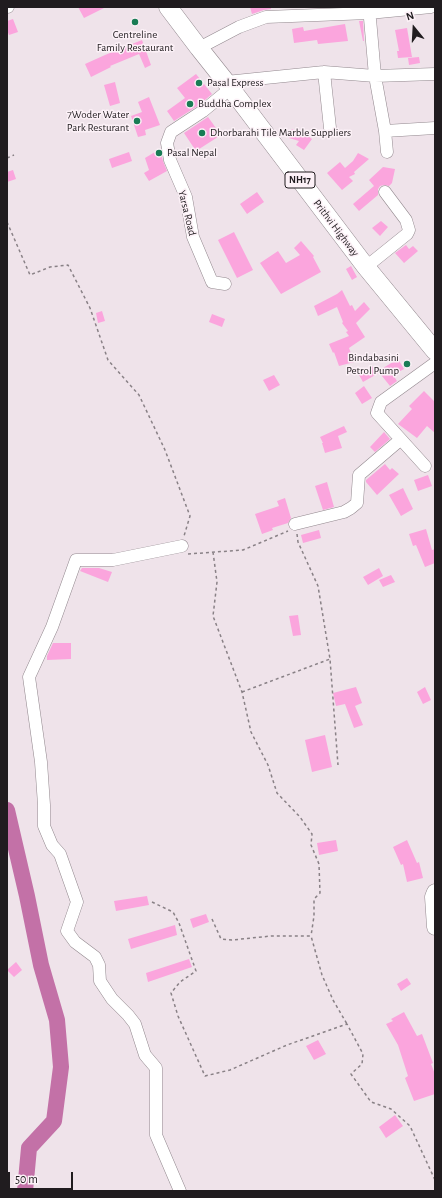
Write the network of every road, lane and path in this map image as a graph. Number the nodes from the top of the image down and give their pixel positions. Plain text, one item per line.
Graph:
1 (168, 7) edge
2 (431, 7) edge
3 (369, 10) edge
4 (199, 48) junction
5 (324, 72) junction
6 (435, 74) edge
7 (375, 76) junction
8 (229, 85) junction
9 (330, 128) dead end
10 (435, 128) edge
11 (385, 131) junction
12 (387, 152) dead end
13 (14, 155) dead end
14 (7, 158) edge
15 (385, 192) dead end
16 (7, 222) edge
17 (366, 267) junction
18 (225, 284) dead end
19 (435, 351) edge
20 (435, 363) edge
21 (400, 440) junction
22 (425, 466) dead end
23 (295, 524) junction
24 (182, 546) junction
25 (213, 552) junction
26 (330, 659) junction
27 (242, 692) junction
28 (338, 765) dead end
29 (435, 892) edge
30 (152, 902) dead end
31 (212, 919) dead end
32 (435, 927) edge
33 (311, 936) junction
34 (347, 1024) junction
35 (435, 1180) edge
36 (180, 1191) edge

1 - 4 highway, Prithvi Highway / NH17
2 - 3 street
3 - 4 street
3 - 7 street
4 - 8 highway, Prithvi Highway / NH17
5 - 7 street
5 - 8 street
5 - 9 street
6 - 7 street
7 - 11 street
8 - 17 highway, Prithvi Highway / NH17
8 - 18 street, Yarsa Road
10 - 11 street
11 - 12 street
13 - 14 path
15 - 17 street
16 - 24 path
17 - 19 highway, Prithvi Highway / NH17
20 - 21 street
21 - 22 street
21 - 23 street
23 - 25 path
23 - 26 path
24 - 25 path
24 - 36 street
25 - 27 path
26 - 27 path
26 - 28 path
27 - 33 path
29 - 32 main road
30 - 34 path
31 - 33 path
33 - 34 path
34 - 35 path

